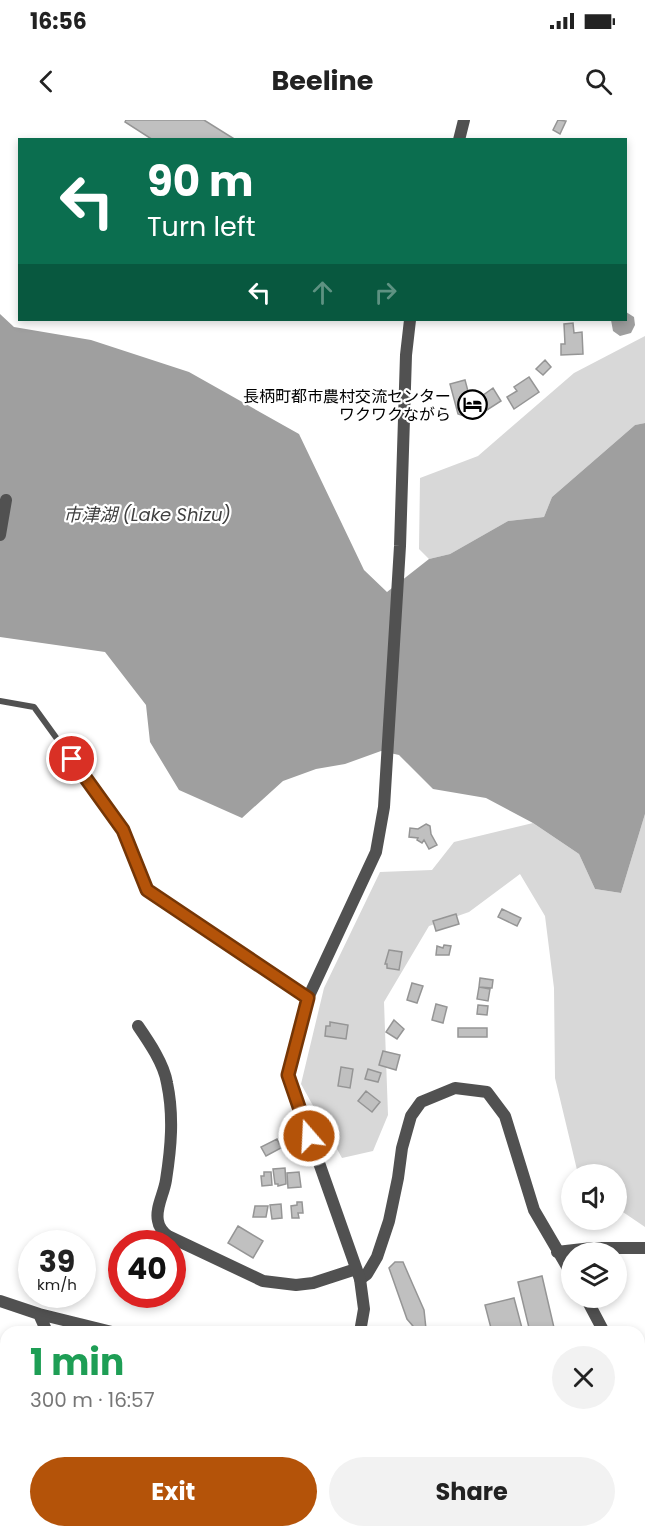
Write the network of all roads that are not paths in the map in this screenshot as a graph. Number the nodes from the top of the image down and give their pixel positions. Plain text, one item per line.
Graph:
1 (464, 120) edge
2 (460, 138) edge
3 (410, 321) edge
4 (6, 500) dead end
5 (0, 536) edge
6 (0, 701) edge
7 (308, 998) junction
8 (138, 1026) dead end
9 (645, 1248) edge
10 (557, 1252) junction
11 (561, 1258) edge
12 (358, 1274) junction
13 (0, 1301) edge
14 (591, 1308) edge
15 (39, 1314) junction
16 (44, 1326) edge
17 (88, 1326) edge
18 (361, 1326) edge
19 (601, 1326) edge

1 - 2 street
3 - 7 street
4 - 5 street
6 - 7 lane
7 - 12 street
8 - 12 street
9 - 10 street
10 - 11 street
10 - 12 street
12 - 18 street
13 - 15 street
14 - 19 street
15 - 16 street
15 - 17 street

